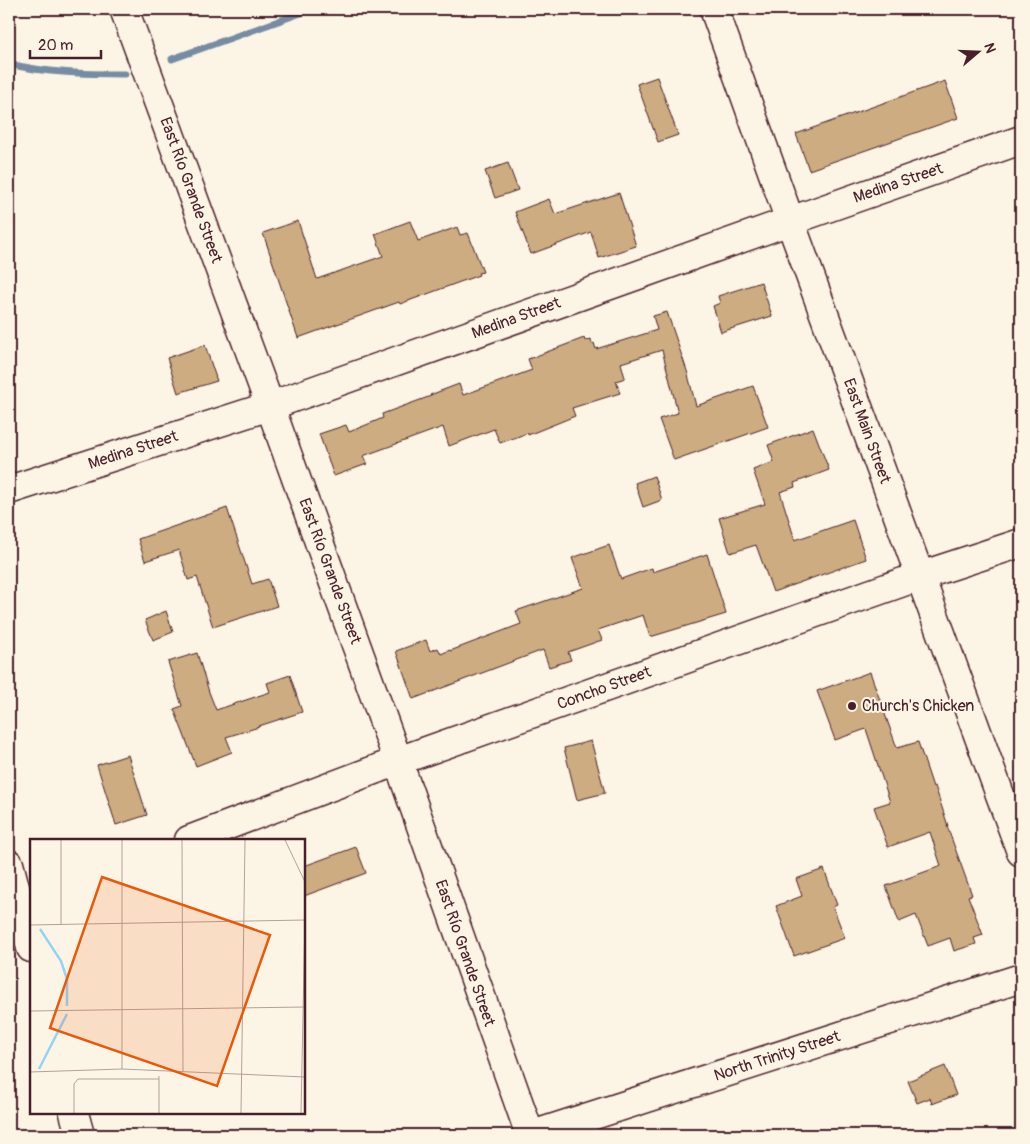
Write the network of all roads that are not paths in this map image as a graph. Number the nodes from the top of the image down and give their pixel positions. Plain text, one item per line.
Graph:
1 (124, 9) edge
2 (714, 9) edge
3 (1021, 140) edge
4 (790, 221) junction
5 (270, 406) junction
6 (9, 490) edge
7 (1021, 543) edge
8 (920, 576) junction
9 (398, 761) junction
10 (192, 839) edge
11 (1021, 852) edge
12 (9, 864) edge
13 (26, 902) edge
14 (30, 939) edge
15 (1021, 978) edge
16 (74, 1114) edge
17 (80, 1135) edge
18 (531, 1135) edge

1 - 5 street, East Río Grande Street
2 - 4 street, East Main Street
3 - 4 street, Medina Street
4 - 5 street, Medina Street
4 - 8 street, East Main Street
5 - 6 street, Medina Street
5 - 9 street, East Río Grande Street
7 - 8 street, Concho Street
8 - 9 street, Concho Street
8 - 11 street, East Main Street
9 - 10 street, Concho Street
9 - 18 street, East Río Grande Street
12 - 13 street
13 - 14 street
15 - 18 street, North Trinity Street
16 - 17 street

